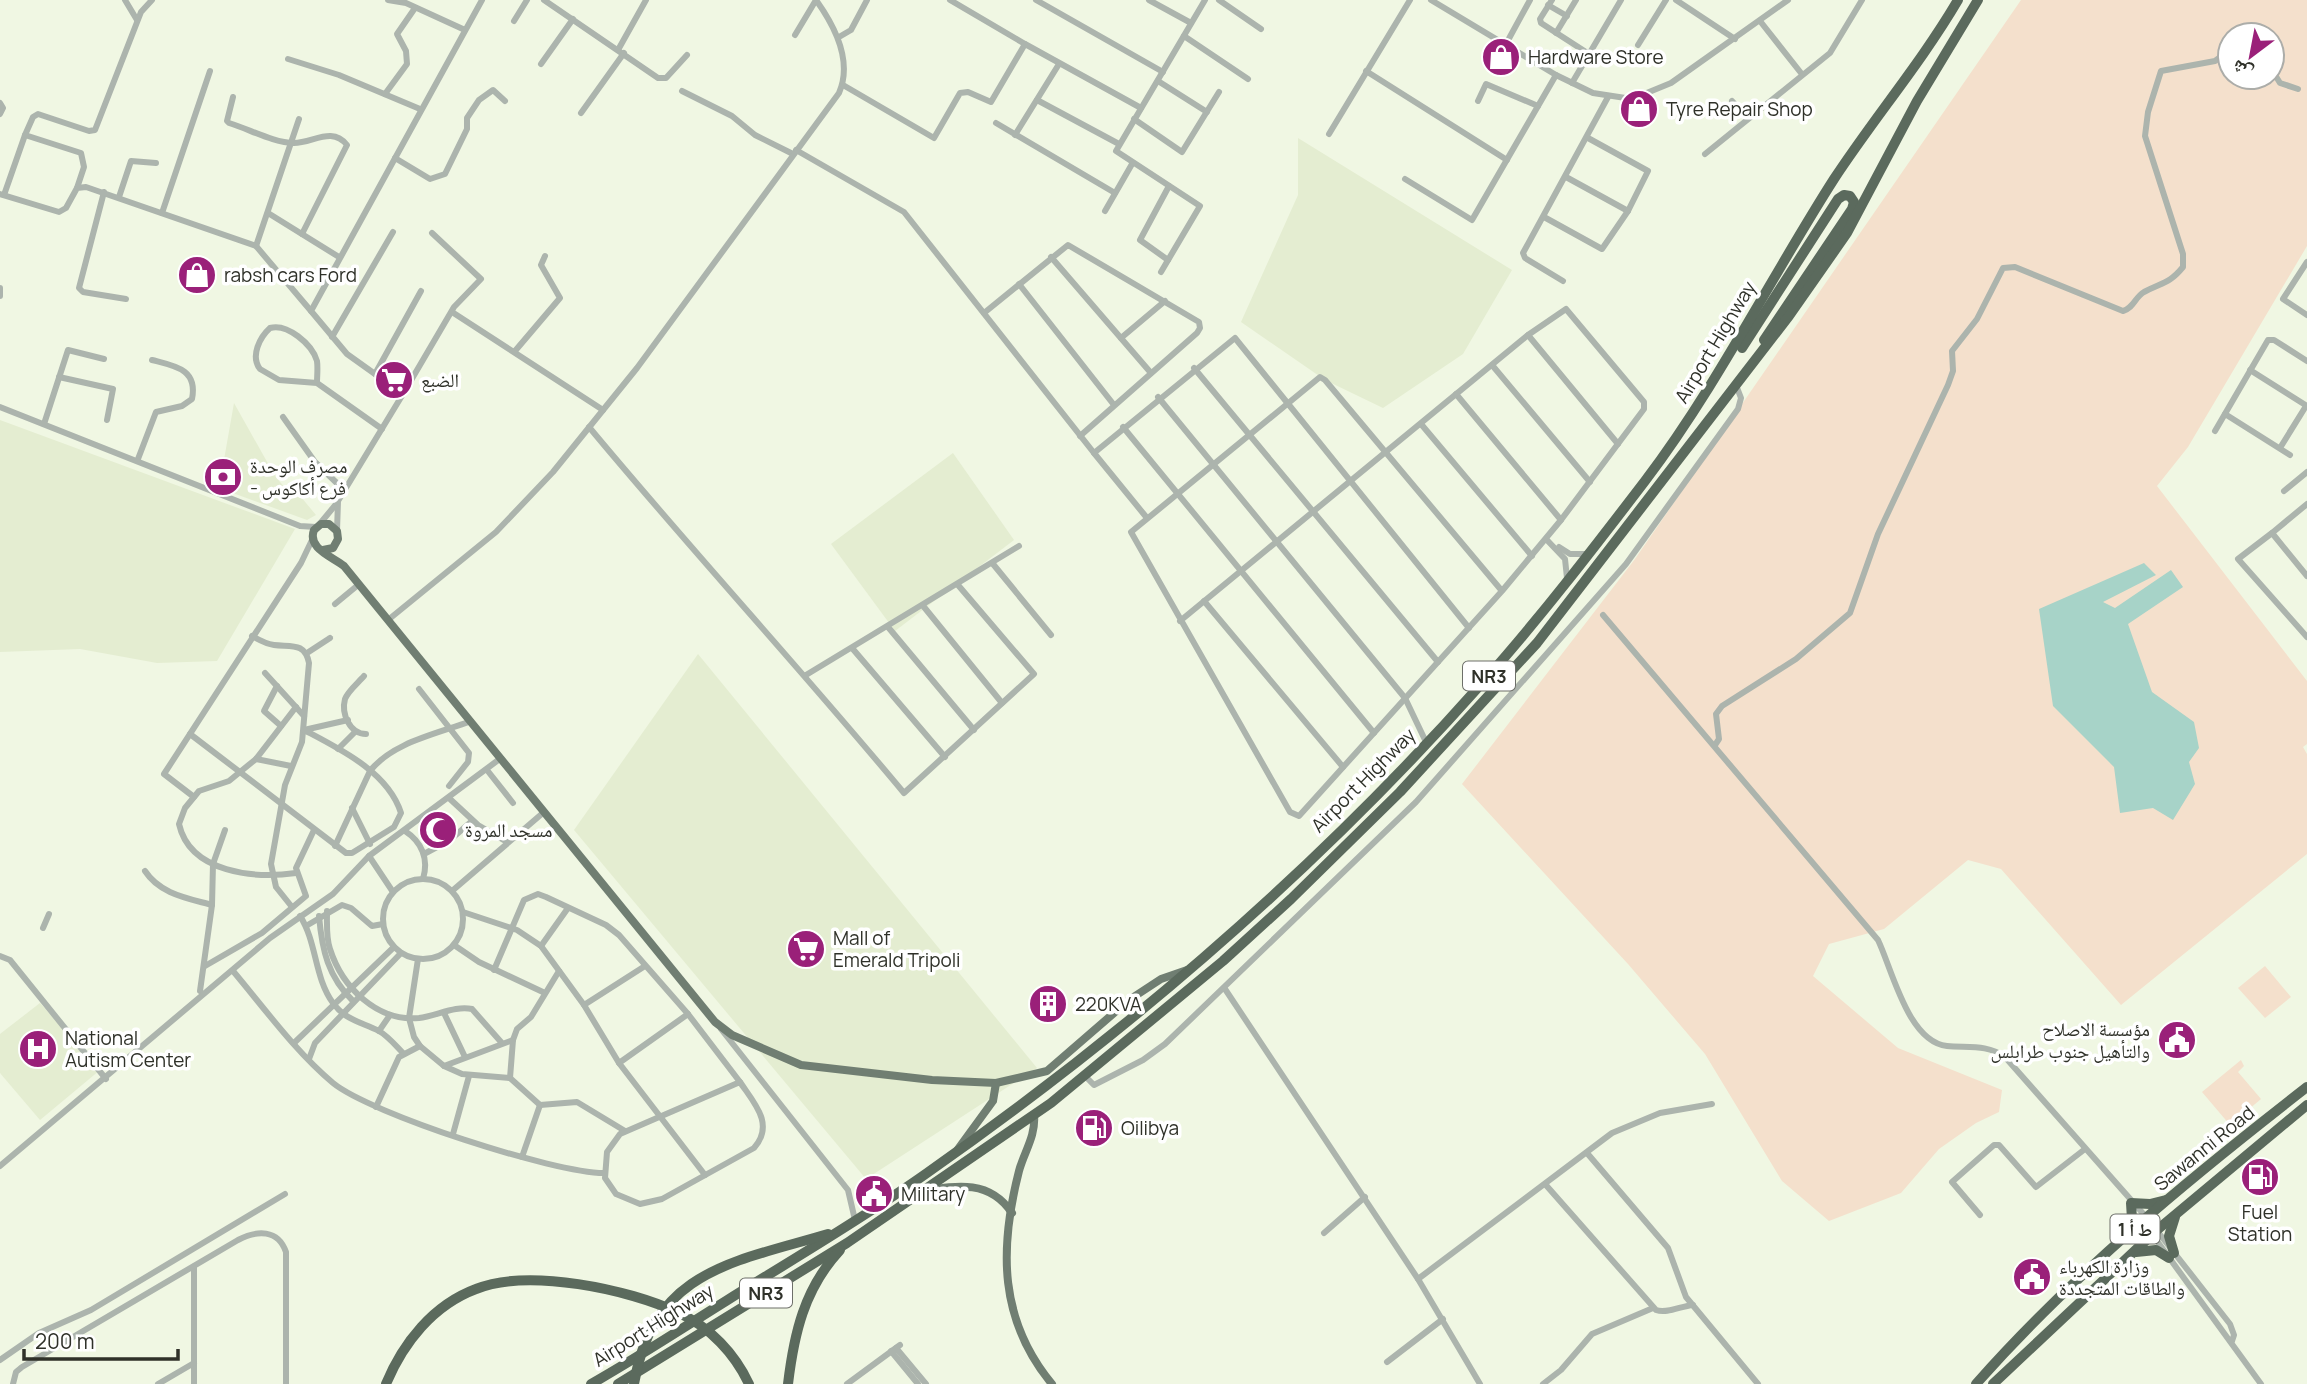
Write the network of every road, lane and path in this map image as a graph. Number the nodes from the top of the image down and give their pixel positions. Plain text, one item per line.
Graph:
1 (125, 0) edge
2 (152, 0) edge
3 (388, 0) edge
4 (482, 0) edge
5 (527, 0) edge
6 (544, 0) edge
7 (646, 0) edge
8 (816, 0) edge
9 (867, 0) edge
10 (950, 0) edge
11 (1036, 0) edge
12 (1149, 0) edge
13 (1205, 0) edge
14 (1219, 0) edge
15 (1410, 0) edge
16 (1431, 0) edge
17 (1450, 0) edge
18 (1530, 0) edge
19 (1576, 0) edge
20 (1621, 0) edge
21 (1665, 0) edge
22 (1675, 0) edge
23 (1788, 0) edge
24 (1862, 0) edge
25 (1958, 0) edge
26 (1978, 0) edge
27 (405, 2) edge
28 (1550, 3) edge
29 (415, 8) junction
30 (1445, 9) junction
31 (1567, 16) junction
32 (573, 19) junction
33 (137, 20) junction
34 (1760, 20) junction
35 (514, 21) dead end
36 (1191, 23) junction
37 (1262, 29) dead end
38 (465, 30) junction
39 (1556, 33) junction
40 (795, 35) dead end
41 (1184, 36) junction
42 (839, 37) junction
43 (1735, 39) junction
44 (1025, 44) junction
45 (1506, 44) junction
46 (1638, 45) dead end
47 (621, 52) junction
48 (1589, 54) junction
49 (687, 55) dead end
50 (288, 60) dead end
51 (2216, 60) edge
52 (541, 64) dead end
53 (1059, 64) junction
54 (210, 71) dead end
55 (1366, 71) junction
56 (1163, 72) junction
57 (1801, 73) junction
58 (1556, 75) junction
59 (1248, 79) dead end
60 (1157, 81) junction
61 (1572, 83) junction
62 (842, 85) junction
63 (2286, 85) edge
64 (2298, 89) dead end
65 (682, 91) dead end
66 (1219, 92) dead end
67 (385, 94) junction
68 (233, 97) dead end
69 (1608, 97) junction
70 (1037, 100) junction
71 (505, 101) dead end
72 (1478, 101) dead end
73 (1732, 101) dead end
74 (0, 103) edge
75 (1538, 106) junction
76 (1141, 108) junction
77 (420, 109) junction
78 (1207, 112) junction
79 (581, 113) dead end
80 (0, 114) edge
81 (1748, 118) junction
82 (299, 120) dead end
83 (1134, 120) junction
84 (996, 123) dead end
85 (1329, 134) dead end
86 (26, 135) junction
87 (1015, 135) junction
88 (1588, 138) junction
89 (291, 143) junction
90 (1119, 144) junction
91 (795, 152) junction
92 (1705, 154) dead end
93 (395, 158) junction
94 (1507, 160) junction
95 (156, 163) dead end
96 (1132, 164) junction
97 (1566, 177) junction
98 (1405, 179) dead end
99 (1169, 187) junction
100 (77, 188) junction
101 (104, 192) junction
102 (1115, 193) junction
103 (2, 195) edge
104 (119, 197) junction
105 (1105, 211) dead end
106 (1628, 211) junction
107 (162, 213) junction
108 (268, 213) junction
109 (1544, 217) junction
110 (393, 232) dead end
111 (432, 233) dead end
112 (302, 234) junction
113 (256, 246) junction
114 (545, 256) dead end
115 (339, 257) junction
116 (1051, 257) junction
117 (1168, 260) junction
118 (2306, 266) edge
119 (1161, 272) dead end
120 (1563, 281) dead end
121 (1019, 284) junction
122 (0, 288) edge
123 (421, 291) dead end
124 (0, 296) edge
125 (126, 299) dead end
126 (1165, 301) junction
127 (311, 312) junction
128 (452, 312) junction
129 (984, 313) junction
130 (2307, 315) edge
131 (1528, 335) junction
132 (332, 337) junction
133 (1121, 338) junction
134 (515, 351) junction
135 (104, 359) dead end
136 (152, 360) dead end
137 (2307, 361) edge
138 (1492, 365) junction
139 (1194, 368) junction
140 (2250, 370) junction
141 (1151, 373) junction
142 (375, 374) junction
143 (59, 377) junction
144 (317, 383) junction
145 (1737, 385) junction
146 (404, 394) junction
147 (1456, 394) junction
148 (1158, 397) junction
149 (1287, 403) junction
150 (1115, 405) junction
151 (2307, 406) edge
152 (0, 407) edge
153 (603, 410) junction
154 (2225, 414) junction
155 (1712, 415) junction
156 (283, 417) dead end
157 (107, 420) dead end
158 (44, 424) junction
159 (1421, 424) junction
160 (589, 427) junction
161 (1123, 427) junction
162 (382, 429) junction
163 (1682, 429) junction
164 (2215, 431) dead end
165 (1249, 434) junction
166 (1080, 436) junction
167 (1618, 444) junction
168 (2280, 449) junction
169 (1094, 453) junction
170 (1385, 453) junction
171 (2290, 455) dead end
172 (138, 459) junction
173 (1213, 464) junction
174 (2307, 472) edge
175 (1350, 481) junction
176 (1590, 482) junction
177 (344, 490) junction
178 (2284, 491) dead end
179 (1177, 494) junction
180 (338, 501) junction
181 (2307, 504) edge
182 (1313, 512) junction
183 (1147, 519) junction
184 (1561, 520) junction
185 (1555, 528) junction
186 (314, 532) junction
187 (2273, 533) junction
188 (338, 535) junction
189 (1547, 538) junction
190 (1277, 542) junction
191 (1019, 546) dead end
192 (1540, 546) junction
193 (1556, 547) junction
194 (322, 550) junction
195 (1587, 554) junction
196 (1532, 556) junction
197 (301, 563) junction
198 (993, 564) junction
199 (344, 566) junction
200 (1241, 571) junction
201 (2307, 576) edge
202 (1567, 578) junction
203 (358, 585) junction
204 (958, 585) junction
205 (1502, 591) junction
206 (1204, 601) junction
207 (335, 604) dead end
208 (924, 607) junction
209 (1603, 615) dead end
210 (388, 620) junction
211 (1180, 621) junction
212 (888, 628) junction
213 (1469, 628) junction
214 (1051, 635) dead end
215 (253, 636) junction
216 (2307, 637) edge
217 (330, 638) dead end
218 (852, 648) junction
219 (307, 653) junction
220 (1438, 662) junction
221 (265, 673) dead end
222 (806, 675) junction
223 (364, 676) dead end
224 (277, 686) junction
225 (419, 689) dead end
226 (1405, 698) junction
227 (1002, 703) junction
228 (296, 707) junction
229 (304, 716) junction
230 (348, 720) junction
231 (471, 721) junction
232 (281, 726) junction
233 (450, 729) junction
234 (304, 730) junction
235 (974, 730) junction
236 (355, 732) junction
237 (1374, 733) junction
238 (190, 734) junction
239 (366, 734) dead end
240 (1426, 742) junction
241 (1715, 745) junction
242 (338, 749) junction
243 (945, 757) junction
244 (501, 758) junction
245 (256, 759) junction
246 (291, 766) junction
247 (1343, 767) junction
248 (487, 770) junction
249 (370, 771) junction
250 (240, 773) junction
251 (449, 786) dead end
252 (194, 797) junction
253 (450, 799) junction
254 (513, 803) dead end
255 (281, 804) junction
256 (352, 808) junction
257 (544, 812) junction
258 (472, 821) junction
259 (225, 830) dead end
260 (314, 830) junction
261 (405, 831) junction
262 (507, 842) junction
263 (370, 843) junction
264 (335, 846) junction
265 (372, 854) junction
266 (424, 854) junction
267 (213, 864) junction
268 (145, 871) dead end
269 (296, 873) junction
270 (272, 876) junction
271 (423, 879) junction
272 (452, 891) junction
273 (393, 892) junction
274 (212, 905) junction
275 (292, 907) junction
276 (568, 908) junction
277 (327, 911) junction
278 (463, 912) junction
279 (49, 914) dead end
280 (300, 916) junction
281 (319, 916) junction
282 (383, 924) junction
283 (306, 926) junction
284 (43, 928) dead end
285 (511, 928) junction
286 (325, 942) junction
287 (454, 945) junction
288 (541, 946) junction
289 (394, 947) junction
290 (401, 953) junction
291 (0, 956) edge
292 (418, 959) junction
293 (205, 966) junction
294 (645, 966) junction
295 (494, 970) junction
296 (1187, 970) junction
297 (233, 971) junction
298 (559, 971) junction
299 (351, 987) junction
300 (1225, 989) junction
301 (200, 991) dead end
302 (345, 993) junction
303 (545, 993) junction
304 (356, 998) junction
305 (334, 1005) junction
306 (584, 1005) junction
307 (342, 1013) junction
308 (444, 1013) junction
309 (688, 1014) junction
310 (390, 1015) junction
311 (409, 1018) junction
312 (718, 1025) junction
313 (379, 1031) junction
314 (702, 1032) junction
315 (513, 1040) junction
316 (501, 1042) junction
317 (294, 1043) junction
318 (420, 1046) junction
319 (403, 1053) junction
320 (465, 1057) junction
321 (309, 1059) junction
322 (619, 1063) junction
323 (444, 1066) junction
324 (469, 1076) junction
325 (1085, 1076) junction
326 (510, 1078) junction
327 (106, 1079) junction
328 (740, 1082) junction
329 (996, 1083) junction
330 (2307, 1087) edge
331 (1712, 1104) dead end
332 (540, 1105) junction
333 (2307, 1105) edge
334 (376, 1107) junction
335 (1034, 1115) junction
336 (660, 1116) junction
337 (625, 1130) junction
338 (453, 1134) junction
339 (2085, 1149) junction
340 (958, 1150) junction
341 (1587, 1153) junction
342 (522, 1157) junction
343 (0, 1166) edge
344 (604, 1173) junction
345 (705, 1175) junction
346 (1545, 1184) junction
347 (922, 1191) junction
348 (285, 1194) dead end
349 (1364, 1197) junction
350 (2169, 1199) junction
351 (2133, 1204) junction
352 (2179, 1211) junction
353 (1012, 1213) junction
354 (1980, 1215) dead end
355 (855, 1220) junction
356 (2145, 1220) junction
357 (836, 1231) junction
358 (2155, 1232) junction
359 (1324, 1233) dead end
360 (2121, 1242) junction
361 (847, 1243) junction
362 (2171, 1255) junction
363 (2127, 1258) junction
364 (194, 1267) junction
365 (1418, 1279) junction
366 (1693, 1305) junction
367 (1653, 1308) junction
368 (1443, 1319) junction
369 (896, 1348) junction
370 (0, 1360) edge
371 (1387, 1362) dead end
372 (194, 1363) junction
373 (13, 1384) edge
374 (158, 1384) edge
375 (194, 1384) edge
376 (286, 1384) edge
377 (386, 1384) edge
378 (591, 1384) edge
379 (618, 1384) edge
380 (634, 1384) edge
381 (749, 1384) edge
382 (788, 1384) edge
383 (847, 1384) edge
384 (918, 1384) edge
385 (926, 1384) edge
386 (1052, 1384) edge
387 (1480, 1384) edge
388 (1543, 1384) edge
389 (1758, 1384) edge
390 (1976, 1384) edge
391 (1993, 1384) edge
392 (2261, 1384) edge

1 - 33 street
2 - 33 street
3 - 27 street
4 - 38 street
5 - 35 street
6 - 32 street
7 - 47 street
8 - 40 street
8 - 42 street
9 - 42 street
10 - 44 street
11 - 56 street
12 - 36 street
13 - 36 street
14 - 37 street
15 - 55 street
16 - 30 street
17 - 30 street
18 - 45 street
19 - 31 street
20 - 48 street
21 - 46 street
22 - 43 street
23 - 34 street
24 - 57 street
25 - 163 highway, Airport Highway / NR3
26 - 145 highway, Airport Highway / NR3
27 - 29 street
28 - 31 street
28 - 39 street
29 - 38 street
29 - 67 street
30 - 45 street
31 - 39 street
32 - 47 street
32 - 52 street
33 - 86 street
34 - 43 street
34 - 57 street
36 - 41 street
38 - 77 street
39 - 48 street
41 - 56 street
41 - 59 street
42 - 62 street
43 - 69 street
44 - 53 street
44 - 62 street
45 - 58 street
47 - 49 street
47 - 79 street
48 - 61 street
50 - 67 street
51 - 241 street
53 - 70 street
53 - 76 street
54 - 107 street
55 - 85 street
55 - 94 street
56 - 60 street
57 - 81 street
58 - 61 street
58 - 75 street
60 - 76 street
60 - 78 street
61 - 69 street
62 - 91 street
63 - 64 street
65 - 91 street
66 - 78 street
67 - 77 street
68 - 89 street
69 - 88 street
70 - 87 street
70 - 90 street
71 - 93 street
72 - 75 street
73 - 81 street
74 - 80 street
75 - 94 street
76 - 83 street
77 - 93 street
78 - 83 street
81 - 92 street
82 - 89 street
83 - 90 street
84 - 87 street
86 - 100 street
86 - 103 street
87 - 102 street
88 - 97 street
88 - 106 street
89 - 108 street
89 - 112 street
90 - 96 street
91 - 129 street
91 - 153 street
93 - 115 street
94 - 98 street
95 - 104 street
96 - 99 street
96 - 102 street
97 - 106 street
97 - 109 street
99 - 117 street
99 - 117 street
100 - 101 street
100 - 103 street
101 - 104 street
101 - 125 street
102 - 105 street
104 - 107 street
106 - 109 street
107 - 113 street
108 - 112 street
108 - 113 street
109 - 120 street
110 - 132 street
111 - 128 street
112 - 115 street
113 - 127 street
114 - 134 street
115 - 127 street
116 - 121 street
116 - 126 street
116 - 133 street
117 - 119 street
118 - 130 street
121 - 129 street
121 - 150 street
122 - 124 street
123 - 142 street
126 - 133 street
126 - 141 street
127 - 132 street
128 - 134 street
128 - 146 street
129 - 166 street
131 - 138 street
131 - 167 street
131 - 167 street
132 - 142 street
133 - 141 street
134 - 153 street
135 - 143 street
136 - 172 street
137 - 140 street
138 - 147 street
138 - 176 street
139 - 148 street
139 - 149 street
139 - 165 street
140 - 151 street
140 - 154 street
141 - 150 street
142 - 146 street
143 - 157 street
143 - 158 street
144 - 144 street
144 - 162 street
145 - 155 highway, Airport Highway / NR3
145 - 300 street
146 - 162 street
147 - 159 street
147 - 184 street
148 - 161 street
148 - 173 street
149 - 165 street
149 - 170 street
149 - 175 street
150 - 166 street
151 - 168 street
152 - 158 street
153 - 160 street
154 - 164 street
154 - 168 street
155 - 163 highway
155 - 325 highway, Airport Highway / NR3
156 - 177 street
158 - 172 street
159 - 170 street
159 - 196 street
160 - 210 street
160 - 222 street
161 - 169 street
161 - 179 street
162 - 177 street
163 - 195 highway, Airport Highway / NR3
165 - 173 street
165 - 182 street
166 - 169 street
167 - 176 street
168 - 171 street
169 - 183 street
170 - 175 street
170 - 205 street
172 - 186 street
173 - 179 street
173 - 190 street
174 - 178 street
175 - 182 street
175 - 213 street
176 - 184 street
177 - 180 street
179 - 183 street
179 - 200 street
180 - 186 street
180 - 188 street
181 - 187 street
182 - 190 street
182 - 220 street
183 - 211 street
184 - 185 street
185 - 189 street
185 - 193 street
186 - 188 main road
186 - 194 main road
186 - 197 street
187 - 201 street
187 - 216 street
188 - 194 main road
188 - 199 main road
189 - 192 street
189 - 193 street
190 - 200 street
190 - 226 street
191 - 198 street
192 - 193 street
192 - 196 street
193 - 195 street
193 - 202 street
194 - 197 street
194 - 199 main road
195 - 202 highway, Airport Highway / NR3
196 - 205 street
197 - 215 street
198 - 204 street
198 - 214 street
199 - 203 main road
200 - 206 street
200 - 237 street
202 - 240 highway, Airport Highway / NR3
203 - 207 street
203 - 210 main road
204 - 208 street
204 - 227 street
205 - 213 street
206 - 211 street
206 - 247 street
208 - 212 street
208 - 227 street
209 - 241 street
210 - 231 main road
211 - 247 street
212 - 218 street
212 - 235 street
213 - 220 street
215 - 219 street
215 - 238 street
217 - 219 street
218 - 222 street
218 - 243 street
219 - 229 street
220 - 226 street
221 - 224 street
222 - 243 street
223 - 230 street
224 - 228 street
224 - 232 street
225 - 233 street
226 - 237 street
226 - 240 street
227 - 235 street
228 - 229 street
228 - 232 street
229 - 234 street
230 - 234 street
230 - 236 street
231 - 233 street
231 - 244 main road
232 - 245 street
233 - 249 street
233 - 251 street
234 - 242 street
234 - 246 street
235 - 243 street
236 - 239 street
236 - 242 street
237 - 247 street
238 - 250 street
238 - 252 street
240 - 296 highway, Airport Highway / NR3
241 - 339 street
242 - 249 street
244 - 248 street
244 - 257 main road
245 - 246 street
245 - 250 street
246 - 255 street
248 - 253 street
248 - 254 street
249 - 256 street
249 - 263 street
250 - 252 street
250 - 255 street
252 - 267 street
253 - 258 street
253 - 261 street
255 - 260 street
255 - 270 street
256 - 263 street
256 - 264 street
257 - 262 street
257 - 312 main road
258 - 262 street
258 - 266 street
259 - 267 street
260 - 264 street
260 - 269 street
261 - 265 street
261 - 266 street
262 - 272 street
263 - 264 street
263 - 265 street
265 - 273 street
265 - 280 street
266 - 271 street
267 - 270 street
267 - 274 street
268 - 274 street
269 - 270 street
269 - 275 street
270 - 275 street
271 - 272 street
271 - 273 street
272 - 278 street
273 - 282 street
274 - 293 street
275 - 293 street
276 - 285 street
276 - 288 street
276 - 294 street
277 - 281 street
277 - 282 street
277 - 286 street
278 - 285 street
278 - 287 street
279 - 284 street
280 - 283 street
280 - 297 street
281 - 283 street
281 - 286 street
282 - 289 street
283 - 305 street
285 - 288 street
285 - 295 street
286 - 299 street
286 - 302 street
287 - 292 street
287 - 295 street
288 - 298 street
289 - 290 street
289 - 299 street
290 - 292 street
290 - 304 street
291 - 327 street
292 - 311 street
293 - 301 street
294 - 306 street
294 - 309 street
295 - 303 street
296 - 329 main road
296 - 340 highway, Airport Highway / NR3
297 - 317 street
297 - 327 street
298 - 303 street
298 - 306 street
299 - 302 street
299 - 304 street
300 - 325 street
300 - 349 street
302 - 304 street
302 - 305 street
303 - 315 street
304 - 307 street
304 - 310 street
305 - 307 street
305 - 317 street
306 - 322 street
307 - 313 street
307 - 321 street
308 - 311 street
308 - 316 street
308 - 320 street
309 - 314 street
309 - 322 street
310 - 311 street
310 - 313 street
311 - 318 street
312 - 314 street
312 - 329 main road
312 - 355 street
313 - 319 street
314 - 328 street
315 - 316 street
315 - 326 street
316 - 320 street
317 - 321 street
318 - 319 street
318 - 323 street
319 - 334 street
320 - 323 street
321 - 334 street
322 - 336 street
323 - 324 street
324 - 326 street
324 - 338 street
325 - 335 highway, Airport Highway / NR3
326 - 332 street
327 - 343 street
328 - 336 street
328 - 345 street
329 - 340 main road
330 - 350 highway, Sawanni Road / ط أ 1
331 - 341 street
332 - 337 street
332 - 342 street
333 - 352 highway, Sawanni Road / ط أ 1
334 - 338 street
335 - 347 highway, Airport Highway / NR3
335 - 353 main road
336 - 337 street
336 - 345 street
337 - 344 street
338 - 342 street
339 - 351 street
339 - 354 street
340 - 355 highway, Airport Highway / NR3
341 - 346 street
341 - 366 street
342 - 344 street
344 - 345 street
346 - 365 street
346 - 367 street
347 - 353 main road
347 - 361 highway, Airport Highway / NR3
348 - 370 street
349 - 359 street
349 - 365 street
350 - 351 highway
350 - 356 highway, Sawanni Road / ط أ 1
351 - 356 street
351 - 360 highway
352 - 358 highway, Sawanni Road / ط أ 1
352 - 362 highway
353 - 386 main road
355 - 357 highway, Airport Highway / NR3
356 - 358 street
356 - 360 highway, Sawanni Road / ط أ 1
357 - 378 highway, Airport Highway / NR3
357 - 380 highway
358 - 362 street
358 - 363 highway, Sawanni Road / ط أ 1
360 - 390 highway, Sawanni Road / ط أ 1
361 - 379 highway, Airport Highway / NR3
361 - 382 highway
362 - 363 highway
362 - 392 street
363 - 391 highway, Sawanni Road / ط أ 1
364 - 372 street
364 - 373 street
364 - 376 street
365 - 368 street
366 - 367 street
366 - 389 street
367 - 388 street
368 - 371 street
368 - 387 street
369 - 383 street
369 - 384 street
369 - 385 street
372 - 374 street
372 - 375 street
377 - 381 highway

